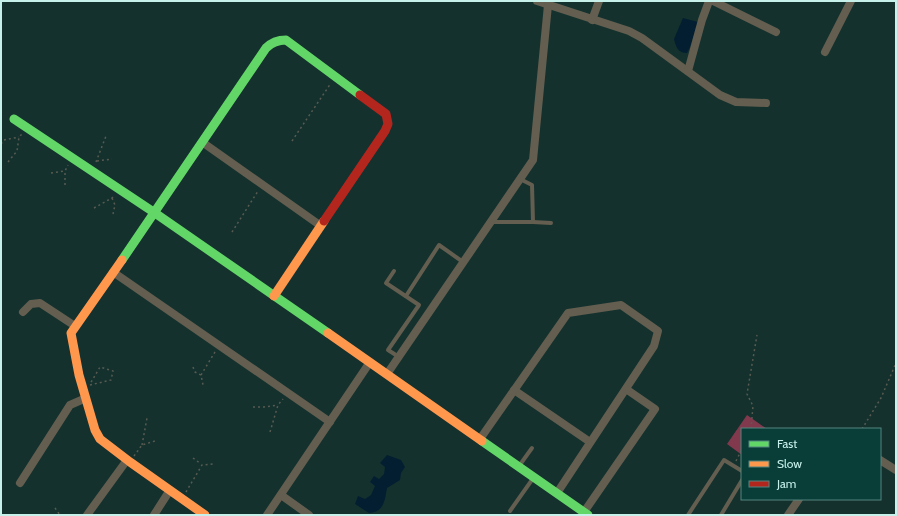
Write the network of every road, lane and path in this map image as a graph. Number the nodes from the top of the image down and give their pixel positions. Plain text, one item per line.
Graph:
1 (537, 1) edge
2 (599, 1) edge
3 (709, 1) edge
4 (713, 1) edge
5 (851, 1) edge
6 (548, 5) junction
7 (592, 20) junction
8 (776, 32) dead end
9 (825, 52) dead end
10 (688, 71) junction
11 (335, 76) junction
12 (766, 103) dead end
13 (14, 119) dead end
14 (27, 128) junction
15 (106, 136) dead end
16 (19, 138) junction
17 (292, 141) dead end
18 (202, 142) junction
19 (1, 144) edge
20 (112, 158) dead end
21 (73, 159) junction
22 (97, 160) junction
23 (8, 162) dead end
24 (64, 171) junction
25 (91, 171) junction
26 (51, 173) dead end
27 (520, 179) junction
28 (262, 184) junction
29 (64, 185) dead end
30 (118, 189) junction
31 (112, 198) junction
32 (94, 208) dead end
33 (155, 213) junction
34 (113, 214) dead end
35 (490, 222) junction
36 (533, 222) junction
37 (551, 223) dead end
38 (321, 226) junction
39 (232, 232) dead end
40 (463, 262) junction
41 (394, 271) dead end
42 (113, 272) junction
43 (274, 296) junction
44 (406, 296) junction
45 (23, 312) dead end
46 (75, 326) junction
47 (757, 335) dead end
48 (219, 345) junction
49 (399, 357) junction
50 (370, 362) junction
51 (896, 363) edge
52 (193, 367) dead end
53 (387, 374) junction
54 (201, 376) junction
55 (203, 385) dead end
56 (86, 386) junction
57 (626, 389) junction
58 (514, 390) junction
59 (288, 393) junction
60 (86, 398) junction
61 (278, 405) junction
62 (253, 407) dead end
63 (147, 418) dead end
64 (330, 422) junction
65 (751, 428) edge
66 (863, 428) edge
67 (270, 432) dead end
68 (480, 439) junction
69 (155, 441) dead end
70 (590, 442) junction
71 (142, 445) junction
72 (532, 448) dead end
73 (741, 451) edge
74 (193, 458) dead end
75 (128, 461) junction
76 (881, 461) edge
77 (214, 464) dead end
78 (202, 465) junction
79 (519, 466) junction
80 (734, 466) junction
81 (741, 470) edge
82 (896, 470) edge
83 (534, 477) junction
84 (741, 482) edge
85 (20, 483) dead end
86 (170, 490) junction
87 (557, 493) junction
88 (281, 495) junction
89 (182, 499) junction
90 (798, 500) edge
91 (55, 508) dead end
92 (510, 510) dead end
93 (586, 514) edge
94 (60, 515) edge
95 (87, 515) edge
96 (154, 515) edge
97 (205, 515) edge
98 (266, 515) edge
99 (309, 515) edge
100 (688, 515) edge
101 (720, 515) edge
102 (788, 515) edge

1 - 6 street
2 - 7 street
3 - 10 street
4 - 8 street
5 - 9 street
6 - 7 street
6 - 27 street
7 - 10 street
10 - 12 street
11 - 17 path
11 - 18 street
11 - 38 street
13 - 14 street
14 - 16 path
14 - 21 street
15 - 22 path
16 - 19 path
16 - 23 path
18 - 28 street
18 - 33 street
20 - 22 path
21 - 24 path
21 - 25 street
22 - 25 path
24 - 26 path
24 - 29 path
25 - 30 street
27 - 35 street
27 - 36 lane
28 - 38 street
28 - 39 path
30 - 31 path
30 - 33 street
31 - 32 path
31 - 34 path
33 - 42 street
33 - 43 street
35 - 36 lane
35 - 40 street
36 - 37 lane
38 - 43 street
40 - 44 lane
40 - 49 street
41 - 44 lane
42 - 46 street
42 - 48 street
43 - 50 street
44 - 49 lane
45 - 46 street
46 - 56 street
47 - 65 path
48 - 54 path
48 - 59 street
49 - 53 street
50 - 53 street
50 - 64 street
51 - 66 path
52 - 54 path
53 - 68 street
54 - 55 path
56 - 56 path
56 - 60 street
57 - 58 street
57 - 70 street
57 - 93 street
58 - 68 street
58 - 70 street
59 - 61 path
59 - 64 street
60 - 75 street
60 - 85 street
61 - 62 path
61 - 67 path
63 - 71 path
64 - 88 street
68 - 79 street
69 - 71 path
70 - 87 street
71 - 75 path
72 - 79 lane
73 - 80 path
74 - 78 path
75 - 86 street
75 - 95 street
76 - 82 street
77 - 78 path
78 - 89 path
79 - 83 street
80 - 81 lane
80 - 100 lane
83 - 87 street
83 - 92 lane
84 - 101 lane
86 - 89 street
86 - 96 street
87 - 93 street
88 - 98 street
88 - 99 street
89 - 97 street
90 - 102 street
91 - 94 path

